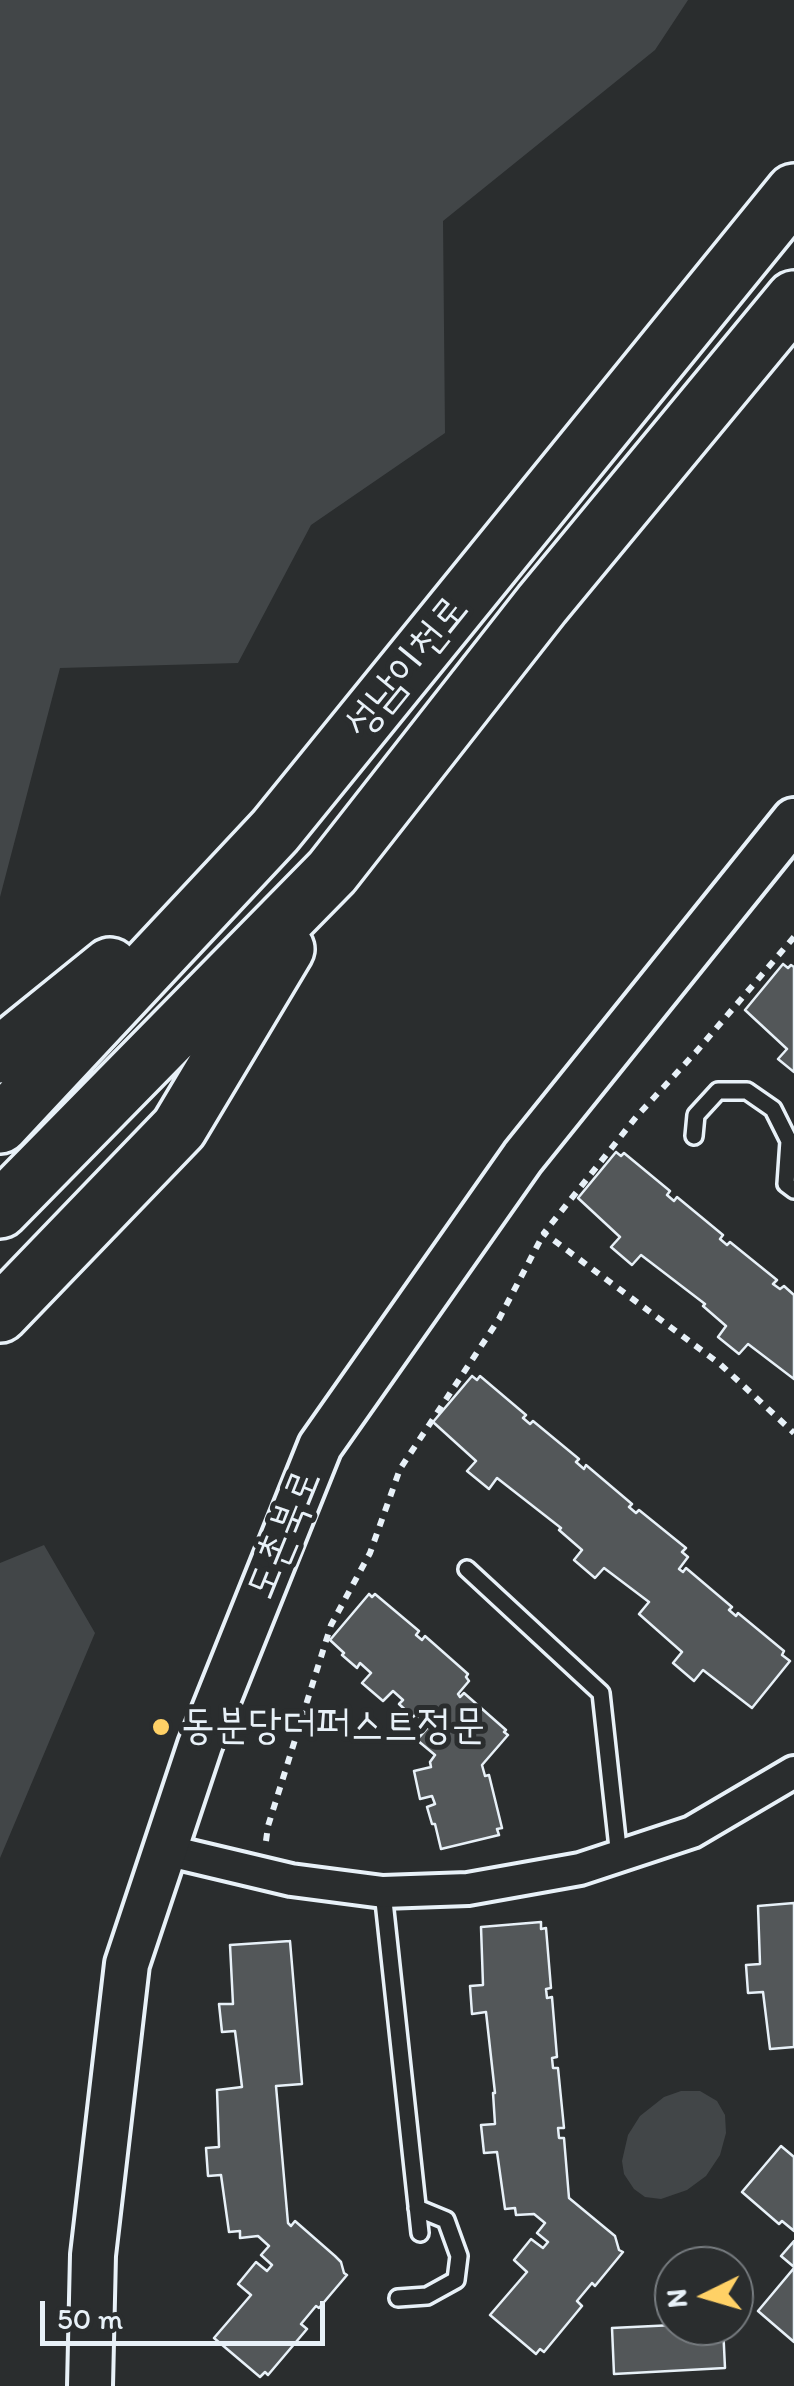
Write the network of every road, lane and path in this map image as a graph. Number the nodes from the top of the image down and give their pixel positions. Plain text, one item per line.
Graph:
1 (794, 192) edge
2 (794, 299) edge
3 (794, 820) edge
4 (275, 831) junction
5 (332, 872) junction
6 (794, 938) edge
7 (0, 1056) edge
8 (0, 1125) edge
9 (694, 1136) dead end
10 (794, 1190) edge
11 (0, 1210) edge
12 (544, 1233) junction
13 (0, 1314) edge
14 (794, 1434) edge
15 (467, 1569) dead end
16 (794, 1772) edge
17 (165, 1850) junction
18 (619, 1857) junction
19 (263, 1874) junction
20 (383, 1892) junction
21 (417, 2208) junction
22 (420, 2233) dead end
23 (398, 2298) dead end
24 (90, 2386) edge

1 - 4 highway, 성남이천로
2 - 5 highway, 성남이천로
3 - 17 street, 도촌북로
4 - 7 highway
4 - 8 highway, 성남이천로
5 - 11 highway, 성남이천로
5 - 13 highway
6 - 12 path
9 - 10 lane
12 - 14 path
12 - 19 path
15 - 18 lane
16 - 18 street
17 - 19 street
17 - 24 street, 도촌북로
18 - 20 street
19 - 20 street
20 - 21 lane
21 - 22 lane
21 - 23 lane

